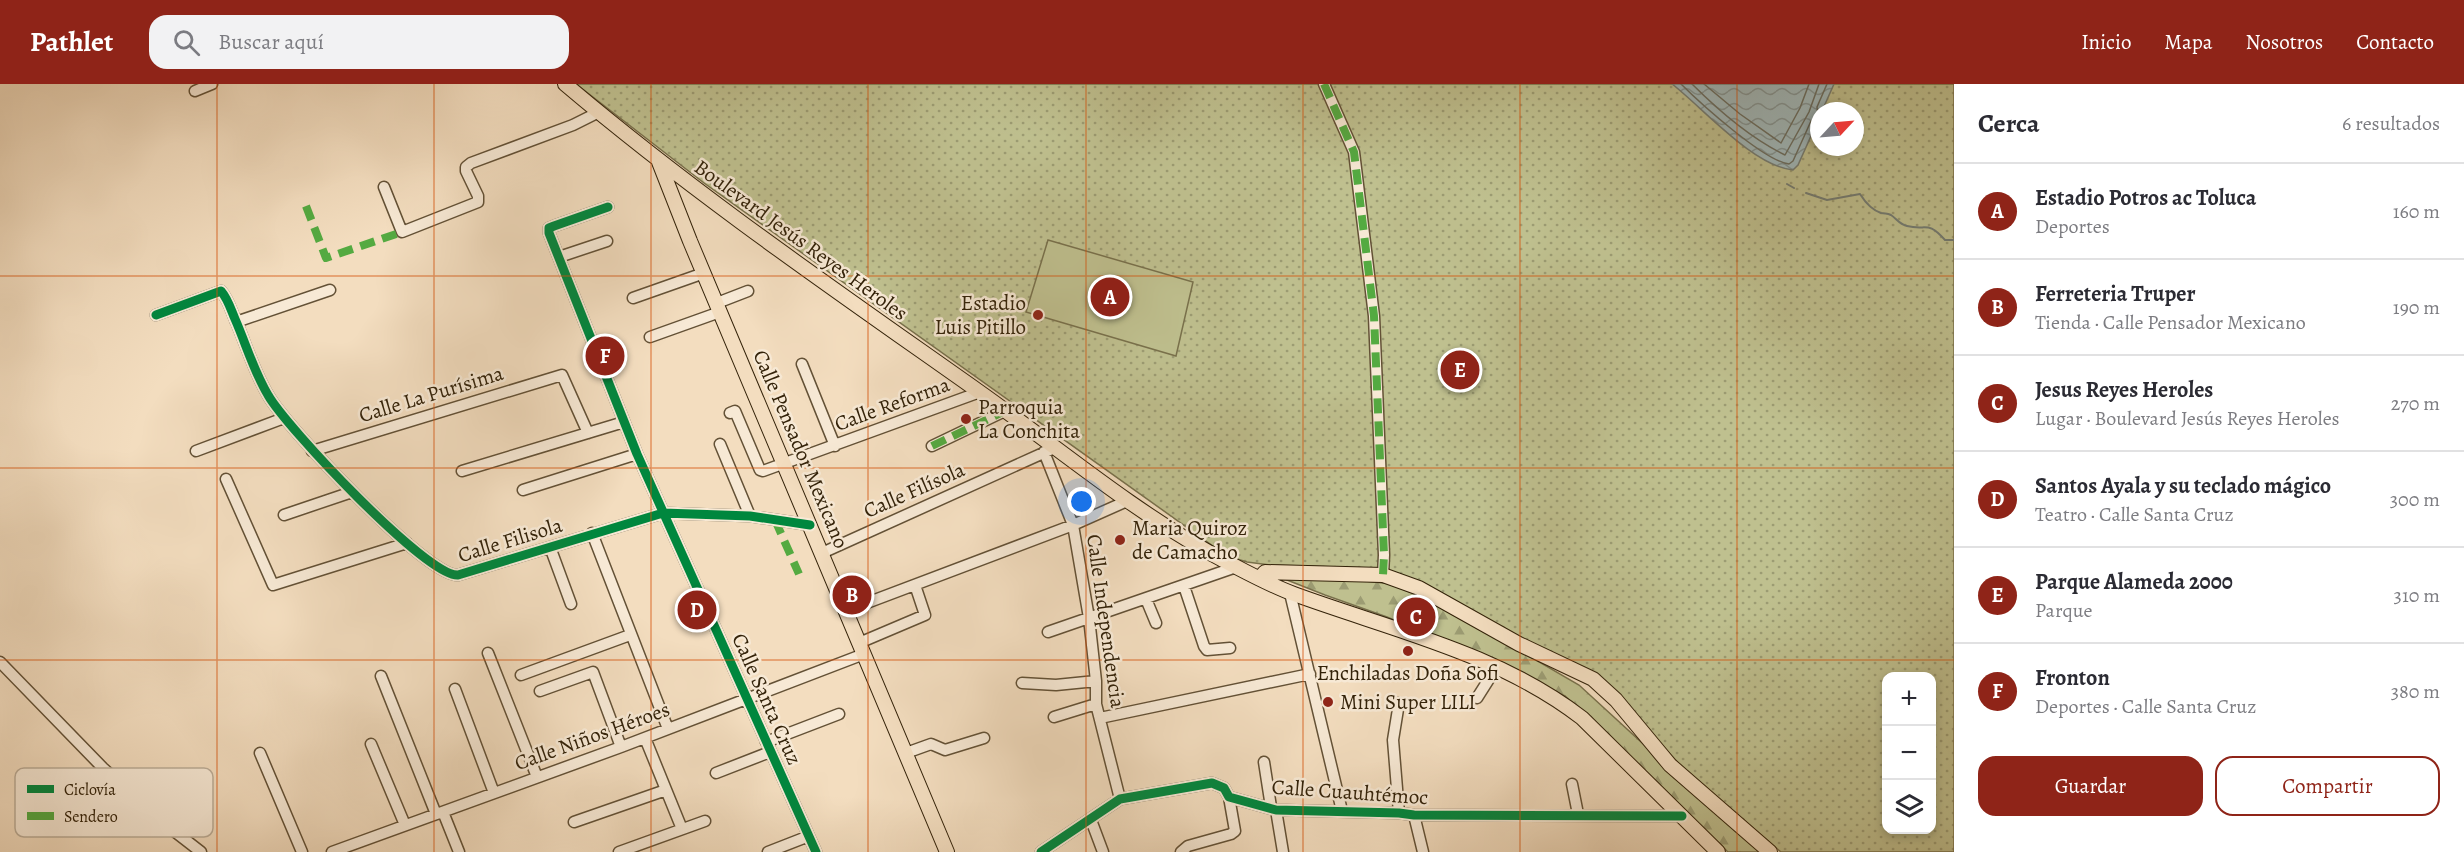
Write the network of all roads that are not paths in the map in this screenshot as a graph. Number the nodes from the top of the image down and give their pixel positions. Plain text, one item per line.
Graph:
1 (212, 84) edge
2 (565, 84) edge
3 (1324, 84) edge
4 (195, 91) dead end
5 (599, 112) junction
6 (659, 162) junction
7 (384, 188) dead end
8 (608, 207) dead end
9 (607, 241) dead end
10 (559, 257) junction
11 (704, 273) junction
12 (330, 290) dead end
13 (748, 291) dead end
14 (633, 298) dead end
15 (719, 308) junction
16 (156, 315) dead end
17 (236, 322) junction
18 (650, 337) dead end
19 (802, 364) dead end
20 (980, 392) junction
21 (1005, 411) junction
22 (732, 412) dead end
23 (284, 418) junction
24 (624, 422) junction
25 (588, 433) junction
26 (720, 444) dead end
27 (835, 446) junction
28 (932, 446) dead end
29 (1050, 450) junction
30 (196, 451) dead end
31 (312, 452) junction
32 (637, 454) junction
33 (784, 462) junction
34 (462, 471) dead end
35 (226, 479) dead end
36 (523, 490) dead end
37 (352, 492) junction
38 (1127, 501) junction
39 (663, 513) junction
40 (284, 514) dead end
41 (750, 516) junction
42 (810, 525) junction
43 (1072, 525) junction
44 (592, 533) junction
45 (407, 543) junction
46 (550, 547) junction
47 (822, 553) junction
48 (1236, 567) junction
49 (1383, 575) junction
50 (1260, 578) junction
51 (915, 585) junction
52 (1184, 586) junction
53 (1290, 593) junction
54 (1146, 598) junction
55 (571, 604) dead end
56 (864, 604) dead end
57 (1089, 618) junction
58 (1156, 623) dead end
59 (1048, 632) dead end
60 (630, 635) junction
61 (861, 648) junction
62 (1230, 648) dead end
63 (488, 653) dead end
64 (0, 663) edge
65 (1496, 668) junction
66 (1310, 674) junction
67 (521, 675) dead end
68 (381, 676) dead end
69 (1096, 681) junction
70 (1022, 684) dead end
71 (454, 689) dead end
72 (540, 691) dead end
73 (746, 698) junction
74 (1477, 699) dead end
75 (1399, 703) dead end
76 (1096, 704) junction
77 (839, 714) dead end
78 (1054, 717) dead end
79 (1100, 718) junction
80 (668, 729) junction
81 (645, 738) junction
82 (984, 738) dead end
83 (371, 744) dead end
84 (621, 747) junction
85 (768, 747) junction
86 (260, 753) dead end
87 (906, 753) junction
88 (1264, 762) dead end
89 (103, 768) edge
90 (716, 773) dead end
91 (537, 777) junction
92 (1572, 784) dead end
93 (666, 790) junction
94 (494, 793) junction
95 (1229, 797) junction
96 (1120, 799) junction
97 (1273, 808) junction
98 (1342, 811) junction
99 (440, 813) junction
100 (1400, 813) junction
101 (1578, 814) junction
102 (1414, 815) junction
103 (1682, 816) junction
104 (1091, 820) junction
105 (705, 821) dead end
106 (574, 822) dead end
107 (405, 825) junction
108 (682, 829) junction
109 (809, 836) junction
110 (182, 837) edge
111 (201, 852) edge
112 (302, 852) edge
113 (332, 852) edge
114 (459, 852) edge
115 (619, 852) edge
116 (768, 852) edge
117 (816, 852) edge
118 (947, 852) edge
119 (1041, 852) edge
120 (1103, 852) edge
121 (1181, 852) edge
122 (1283, 852) edge
123 (1423, 852) edge
124 (1718, 852) edge
125 (1770, 852) edge

1 - 4 street
2 - 5 main road, Boulevard Jesús Reyes Heroles
3 - 49 street
5 - 6 main road, Boulevard Jesús Reyes Heroles
5 - 7 street
6 - 11 main road, Calle Pensador Mexicano
6 - 20 main road, Boulevard Jesús Reyes Heroles
8 - 10 street, Calle Santa Cruz
9 - 10 street
10 - 24 street, Calle Santa Cruz
11 - 14 street
11 - 15 main road, Calle Pensador Mexicano
12 - 17 street
13 - 15 street
15 - 18 street
15 - 33 main road, Calle Pensador Mexicano
16 - 17 street, Calle Filisola
17 - 23 street, Calle Filisola
19 - 27 street
20 - 21 main road, Boulevard Jesús Reyes Heroles
20 - 27 street, Calle Reforma
21 - 28 street
21 - 29 main road, Boulevard Jesús Reyes Heroles
22 - 33 street, Calle Reforma
23 - 30 street
23 - 31 street, Calle Filisola
24 - 25 street
24 - 32 street, Calle Santa Cruz
25 - 31 street, Calle La Purísima
25 - 34 street
26 - 41 street
27 - 33 street, Calle Reforma
29 - 38 main road, Boulevard Jesús Reyes Heroles
29 - 43 street, Calle Independencia
29 - 47 street, Calle Filísola
31 - 37 street, Calle Filisola
32 - 36 street
32 - 39 street, Calle Santa Cruz
33 - 42 main road, Calle Pensador Mexicano
35 - 45 street
37 - 40 street
37 - 45 street, Calle Filisola
38 - 43 street
38 - 48 main road, Boulevard Jesús Reyes Heroles
39 - 41 street, Calle Filisola
39 - 44 street, Calle Filisola
39 - 73 street, Calle Santa Cruz
41 - 42 street, Calle Filisola
42 - 47 main road, Calle Pensador Mexicano
43 - 51 street
43 - 57 street, Calle Independencia
44 - 46 street, Calle Filisola
44 - 60 street
45 - 46 street, Calle Filisola
46 - 55 street
47 - 61 main road, Calle Pensador Mexicano
48 - 50 main road, Boulevard Jesús Reyes Heroles
48 - 52 street
49 - 50 main road
49 - 125 main road
50 - 53 main road, Boulevard Jesús Reyes Heroles
51 - 56 street
51 - 61 street, Calle Niños Héroes
52 - 54 street
52 - 62 street
53 - 65 main road, Boulevard Jesús Reyes Heroles
53 - 66 street
54 - 57 street
54 - 58 street
57 - 59 street
57 - 69 street, Calle Independencia
60 - 67 street
60 - 80 street
61 - 73 street, Calle Niños Héroes
61 - 87 main road, Calle Pensador Mexicano
63 - 91 street
64 - 89 street
65 - 74 street
65 - 103 main road, Boulevard Jesús Reyes Heroles
66 - 79 street
66 - 98 street
68 - 99 street
69 - 70 street
69 - 76 street, Calle Independencia
71 - 94 street
72 - 84 street
73 - 80 street, Calle Niños Héroes
73 - 85 street, Calle Santa Cruz
75 - 100 street
76 - 78 street
76 - 79 street, Calle Independencia
77 - 85 street
79 - 96 street, Calle Independencia
80 - 81 street, Calle Niños Héroes
81 - 84 street, Calle Niños Héroes
81 - 93 street
82 - 87 street
83 - 107 street
84 - 91 street, Calle Niños Héroes
85 - 90 street
85 - 109 street, Calle Santa Cruz
86 - 112 street
87 - 118 main road, Calle Pensador Mexicano
88 - 97 street
91 - 94 street, Calle Niños Héroes
92 - 101 street
93 - 106 street
93 - 108 street
94 - 99 street, Calle Niños Héroes
95 - 96 street, Calle Cuauhtémoc
95 - 97 street, Calle Cuauhtémoc
95 - 121 street
96 - 104 street, Calle Cuauhtémoc
97 - 98 street, Calle Cuauhtémoc
97 - 122 street
98 - 100 street, Calle Cuauhtémoc
99 - 107 street, Calle Niños Héroes
99 - 114 street
100 - 102 street, Calle Cuauhtémoc
101 - 102 street, Calle Cuauhtémoc
101 - 103 street, Calle Cuauhtémoc
102 - 123 street
103 - 124 main road, Boulevard Jesús Reyes Heroles
104 - 119 street, Calle Cuauhtémoc
104 - 120 street
105 - 108 street
107 - 113 street, Calle Niños Héroes
108 - 115 street
109 - 116 street
109 - 117 street, Calle Santa Cruz
110 - 111 street

